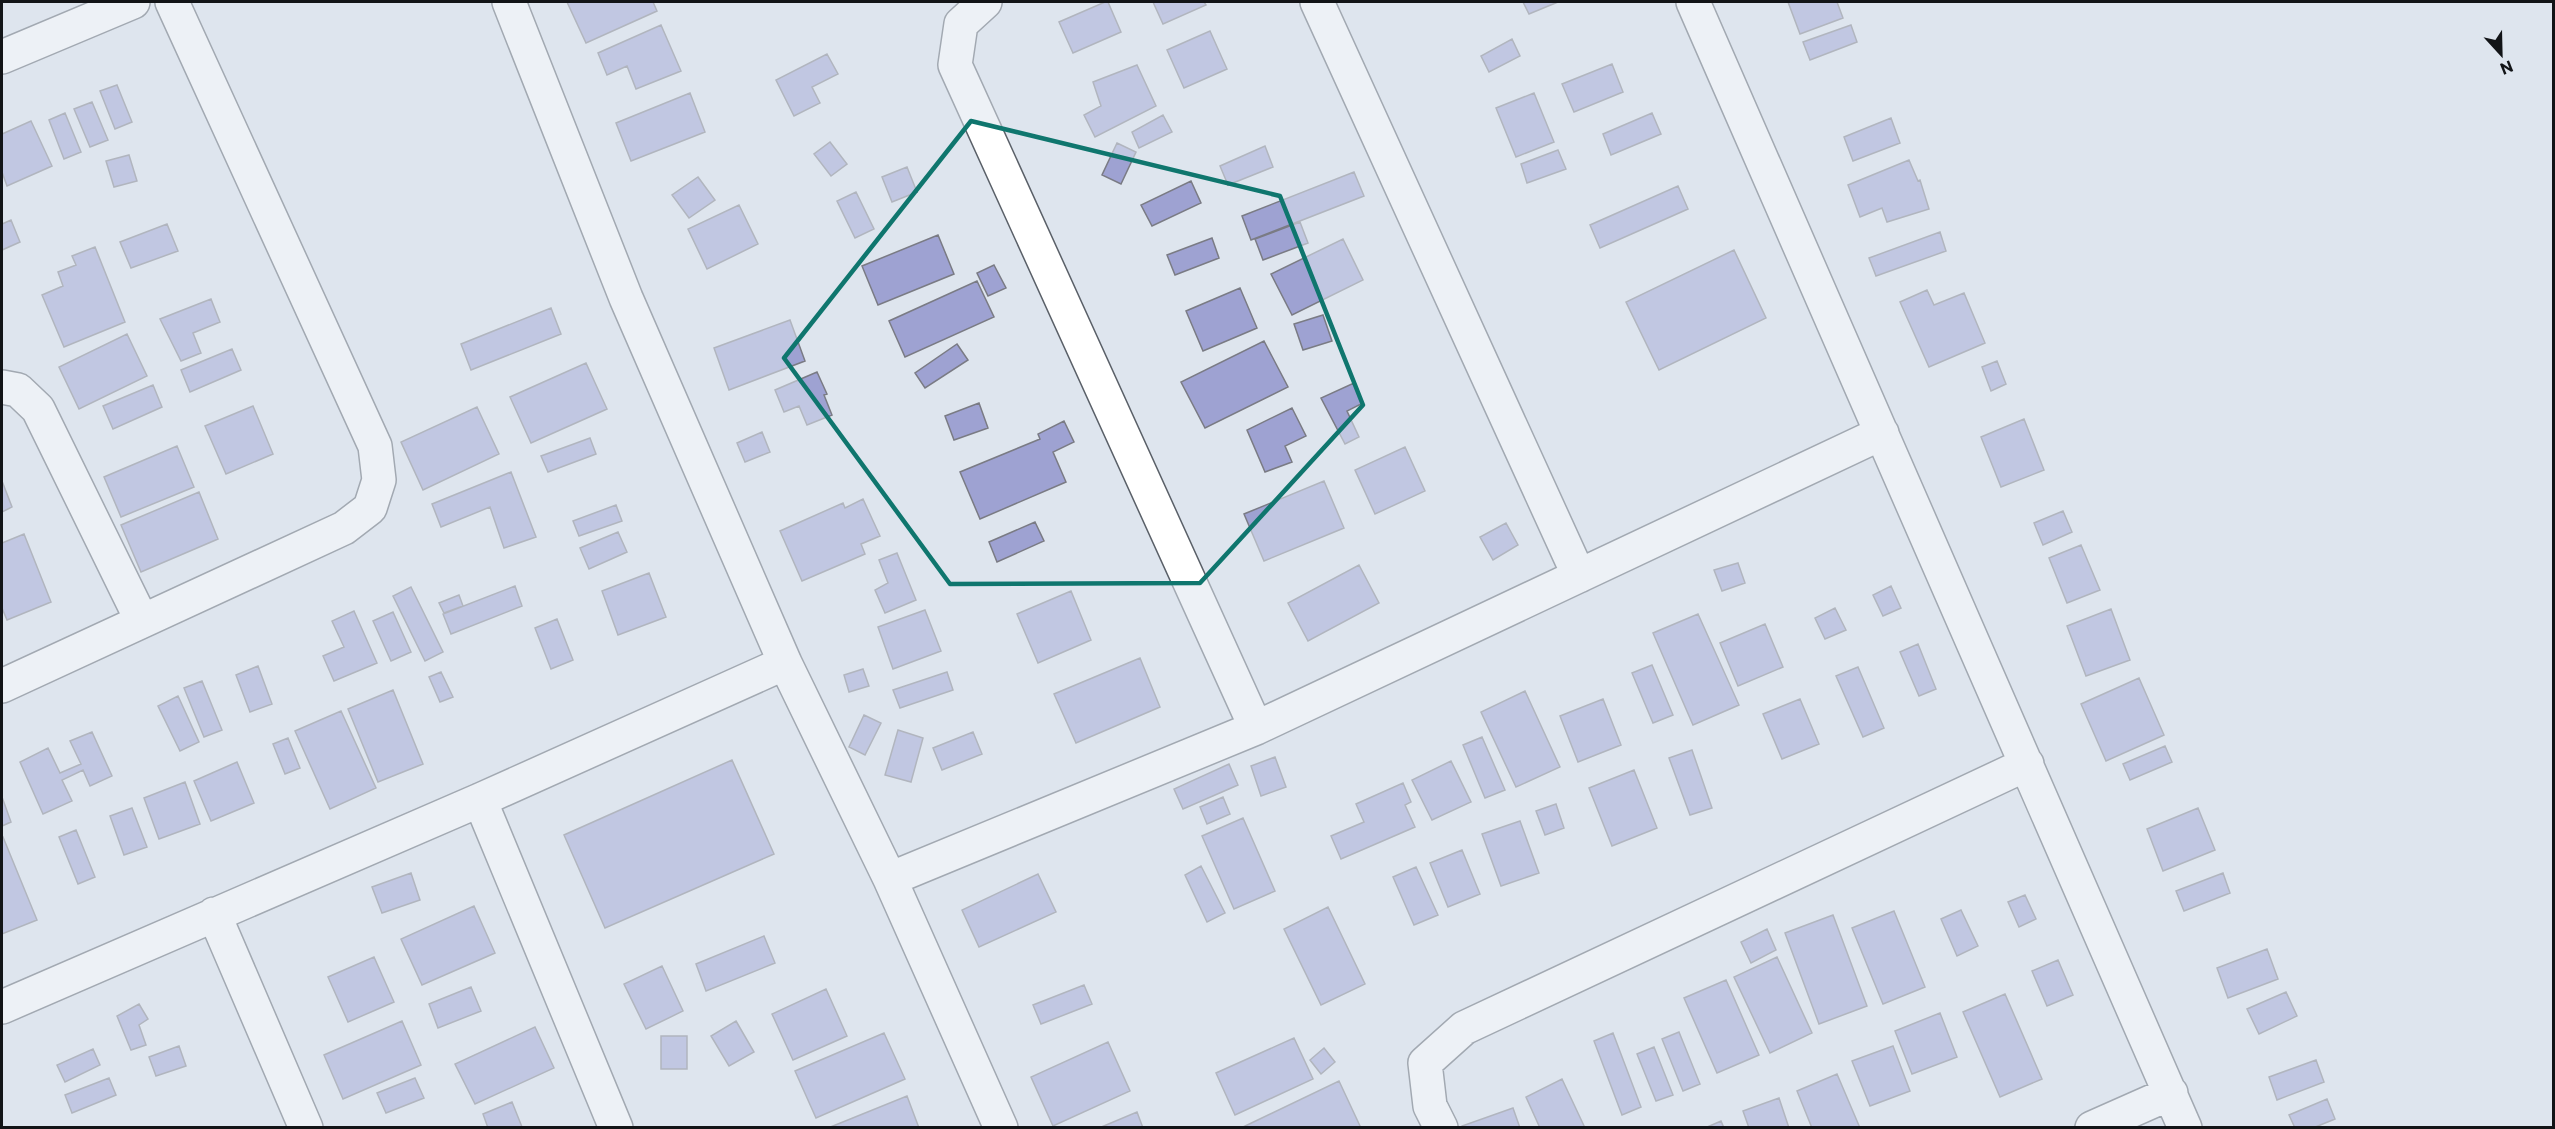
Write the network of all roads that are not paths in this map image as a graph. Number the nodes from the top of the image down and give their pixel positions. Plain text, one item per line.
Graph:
1 (133, 2) edge
2 (172, 2) edge
3 (509, 2) edge
4 (985, 2) edge
5 (1317, 2) edge
6 (1694, 2) edge
7 (2, 57) edge
8 (2, 387) edge
9 (1882, 433) junction
10 (1579, 576) junction
11 (142, 621) junction
12 (785, 663) junction
13 (2, 686) edge
14 (1256, 728) junction
15 (2027, 764) junction
16 (480, 800) junction
17 (890, 879) junction
18 (214, 914) junction
19 (2, 1007) edge
20 (2171, 1093) junction
21 (306, 1128) edge
22 (616, 1128) edge
23 (1001, 1128) edge
24 (1441, 1128) edge
25 (2092, 1128) edge
26 (2185, 1128) edge

1 - 7 street
2 - 11 street
3 - 12 street
4 - 14 street
5 - 10 street
6 - 9 street
8 - 11 street
9 - 10 street
9 - 15 street
10 - 14 street
11 - 13 street
12 - 16 street
12 - 17 street
14 - 17 street
15 - 20 street
15 - 24 street
16 - 18 street
16 - 22 street
17 - 23 street
18 - 19 street
18 - 21 street
20 - 25 street
20 - 26 street

